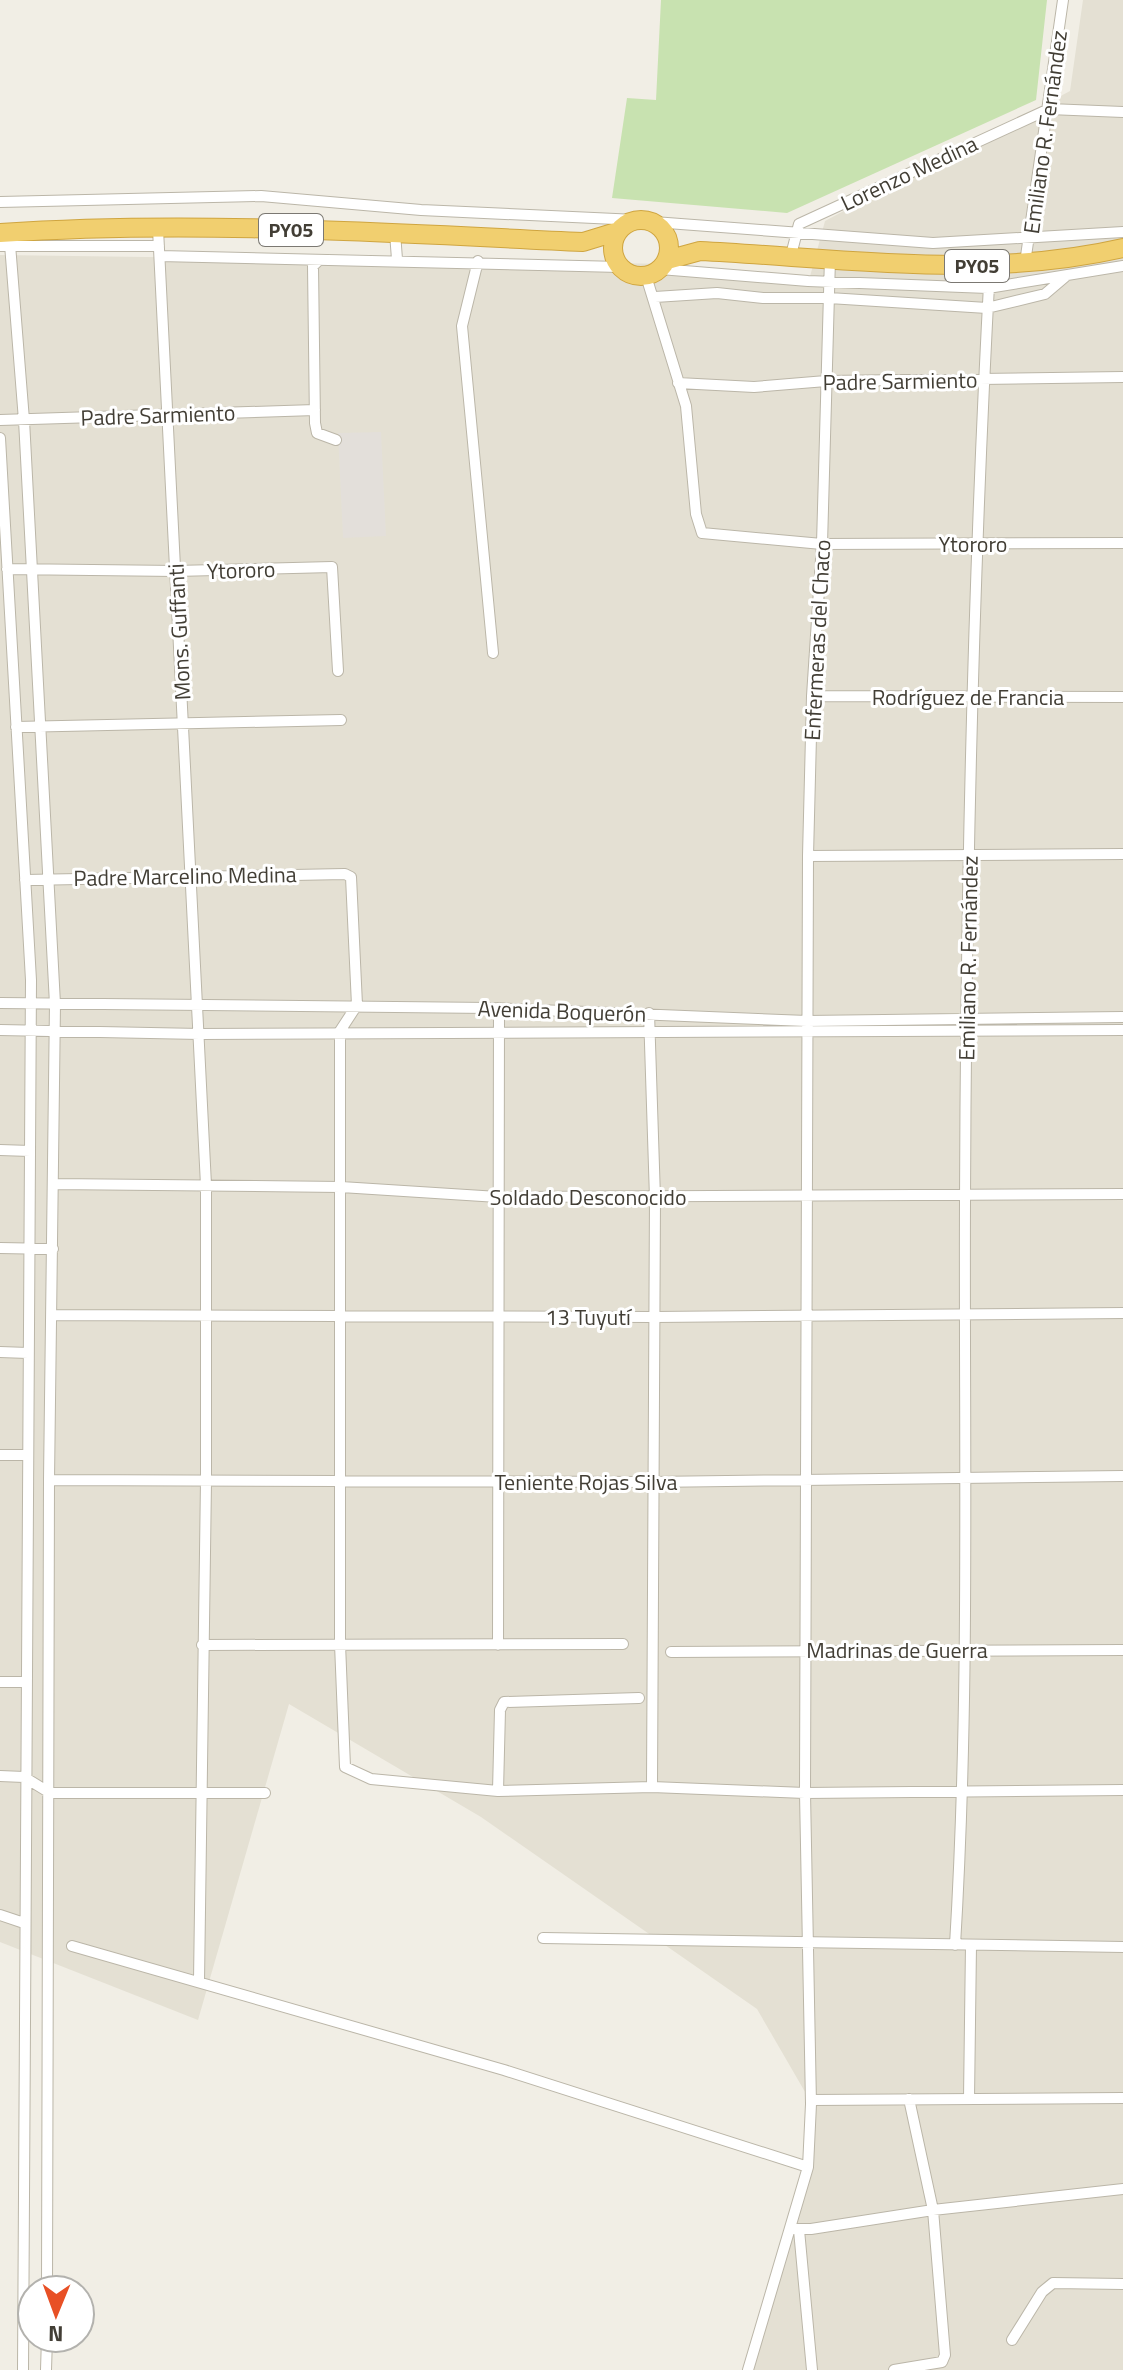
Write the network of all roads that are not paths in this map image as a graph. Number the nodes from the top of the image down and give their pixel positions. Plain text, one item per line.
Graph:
1 (1063, 0) edge
2 (1049, 109) junction
3 (1123, 112) edge
4 (0, 202) edge
5 (651, 224) junction
6 (619, 231) junction
7 (1123, 232) edge
8 (395, 233) junction
9 (797, 233) junction
10 (1031, 237) junction
11 (5, 239) edge
12 (583, 242) junction
13 (159, 244) junction
14 (1123, 248) edge
15 (700, 251) junction
16 (791, 255) junction
17 (830, 258) junction
18 (397, 259) junction
19 (319, 260) junction
20 (478, 261) junction
21 (618, 264) junction
22 (1025, 264) junction
23 (990, 266) junction
24 (1123, 266) edge
25 (658, 268) junction
26 (1065, 277) junction
27 (830, 282) junction
28 (988, 288) junction
29 (655, 297) junction
30 (829, 298) junction
31 (987, 308) junction
32 (1123, 377) edge
33 (984, 380) junction
34 (826, 381) junction
35 (678, 383) junction
36 (315, 410) junction
37 (168, 414) junction
38 (0, 420) edge
39 (24, 420) junction
40 (0, 438) edge
41 (336, 440) dead end
42 (1123, 543) edge
43 (822, 544) junction
44 (978, 544) junction
45 (7, 569) junction
46 (32, 570) junction
47 (176, 571) junction
48 (493, 653) dead end
49 (338, 671) dead end
50 (812, 696) junction
51 (1123, 697) edge
52 (973, 698) junction
53 (341, 720) dead end
54 (42, 726) junction
55 (184, 726) junction
56 (16, 727) junction
57 (1123, 854) edge
58 (808, 856) junction
59 (969, 856) junction
60 (49, 878) junction
61 (192, 878) junction
62 (25, 880) junction
63 (0, 1003) edge
64 (31, 1004) junction
65 (55, 1004) junction
66 (357, 1005) junction
67 (199, 1007) junction
68 (499, 1008) junction
69 (649, 1013) junction
70 (1123, 1017) edge
71 (967, 1019) junction
72 (807, 1027) junction
73 (30, 1029) junction
74 (55, 1029) junction
75 (0, 1030) edge
76 (1123, 1030) edge
77 (340, 1031) junction
78 (499, 1032) junction
79 (967, 1032) junction
80 (650, 1033) junction
81 (200, 1034) junction
82 (0, 1150) edge
83 (30, 1151) junction
84 (54, 1184) junction
85 (206, 1185) junction
86 (341, 1187) junction
87 (1123, 1194) edge
88 (965, 1195) junction
89 (809, 1196) junction
90 (498, 1197) junction
91 (655, 1198) junction
92 (0, 1248) edge
93 (29, 1249) junction
94 (53, 1249) junction
95 (964, 1312) junction
96 (1123, 1313) edge
97 (53, 1315) junction
98 (205, 1316) junction
99 (809, 1316) junction
100 (341, 1317) junction
101 (499, 1317) junction
102 (655, 1317) junction
103 (0, 1352) edge
104 (28, 1353) junction
105 (0, 1455) edge
106 (27, 1455) junction
107 (1123, 1476) edge
108 (967, 1477) junction
109 (49, 1480) junction
110 (807, 1480) junction
111 (206, 1481) junction
112 (341, 1481) junction
113 (652, 1482) junction
114 (497, 1483) junction
115 (340, 1644) junction
116 (623, 1644) dead end
117 (202, 1645) junction
118 (498, 1645) junction
119 (807, 1650) junction
120 (963, 1650) junction
121 (1123, 1650) edge
122 (671, 1652) dead end
123 (0, 1682) edge
124 (26, 1682) junction
125 (639, 1698) dead end
126 (0, 1776) edge
127 (25, 1777) junction
128 (652, 1787) junction
129 (962, 1790) junction
130 (1123, 1790) edge
131 (498, 1791) junction
132 (50, 1793) junction
133 (200, 1793) junction
134 (265, 1793) dead end
135 (805, 1793) junction
136 (0, 1915) edge
137 (21, 1922) dead end
138 (543, 1938) dead end
139 (808, 1943) junction
140 (955, 1945) junction
141 (971, 1945) junction
142 (72, 1946) dead end
143 (1123, 1947) edge
144 (199, 1981) junction
145 (1123, 2098) edge
146 (909, 2099) junction
147 (969, 2099) junction
148 (811, 2100) junction
149 (808, 2167) junction
150 (1123, 2189) edge
151 (933, 2210) junction
152 (795, 2229) junction
153 (47, 2274) edge
154 (1123, 2284) edge
155 (1012, 2340) dead end
156 (23, 2370) edge
157 (748, 2370) edge
158 (812, 2370) edge
159 (894, 2370) edge

1 - 2 street, Emiliano R. Fernández
2 - 3 street
2 - 9 street, Lorenzo Medina
2 - 10 street, Emiliano R. Fernández
4 - 5 street
5 - 6 highway, PY05
5 - 9 street
5 - 15 highway, PY05
5 - 25 highway
6 - 12 highway, PY05
6 - 21 highway
7 - 10 street
8 - 12 highway, PY05
8 - 13 highway, PY05
8 - 18 street
9 - 10 street
9 - 16 street
10 - 22 street, Emiliano R. Fernández
11 - 13 highway, PY05
11 - 39 street
12 - 21 highway, PY05
13 - 19 street
13 - 37 street, Mons. Guffanti
14 - 22 highway, PY05
15 - 16 highway, PY05
15 - 25 highway, PY05
16 - 17 highway, PY05
17 - 23 highway, PY05
17 - 27 street, Enfermeras del Chaco
18 - 19 street
18 - 20 street
19 - 36 street
20 - 21 street
20 - 48 street
21 - 25 highway, PY05
22 - 23 highway, PY05
23 - 28 street, Emiliano R. Fernández
24 - 26 street
25 - 27 street
25 - 29 street
26 - 28 street
26 - 31 street
27 - 28 street
27 - 30 street, Enfermeras del Chaco
28 - 31 street, Emiliano R. Fernández
29 - 30 street
29 - 35 street
30 - 31 street
30 - 34 street, Enfermeras del Chaco
31 - 33 street, Emiliano R. Fernández
32 - 33 street, Padre Sarmiento
33 - 34 street, Padre Sarmiento
33 - 44 street, Emiliano R. Fernández
34 - 35 street, Padre Sarmiento
34 - 43 street, Enfermeras del Chaco
35 - 43 street, Ytororo
36 - 37 street, Padre Sarmiento
36 - 41 street
37 - 39 street, Padre Sarmiento
37 - 47 street, Mons. Guffanti
38 - 39 street, Padre Sarmiento
39 - 46 street
40 - 45 street
42 - 44 street, Ytororo
43 - 44 street, Ytororo
43 - 50 street, Enfermeras del Chaco
44 - 52 street, Emiliano R. Fernández
45 - 46 street, Ytororo
45 - 56 street
46 - 47 street, Ytororo
46 - 54 street
47 - 49 street, Ytororo
47 - 55 street, Mons. Guffanti
50 - 52 street, Rodríguez de Francia
50 - 58 street, Enfermeras del Chaco
51 - 52 street, Rodríguez de Francia
52 - 59 street, Emiliano R. Fernández
53 - 55 street
54 - 55 street
54 - 56 street
54 - 60 street
55 - 61 street, Mons. Guffanti
56 - 62 street
57 - 59 street
58 - 59 street
58 - 72 street, Enfermeras del Chaco
59 - 71 street, Emiliano R. Fernández
60 - 61 street, Padre Marcelino Medina
60 - 62 street, Padre Marcelino Medina
60 - 65 street
61 - 66 street, Padre Marcelino Medina
61 - 67 street, Mons. Guffanti
62 - 64 street
63 - 64 street, Avenida Boquerón
64 - 65 street, Avenida Boquerón
64 - 73 street
65 - 67 street, Avenida Boquerón
65 - 74 street
66 - 67 street, Avenida Boquerón
66 - 68 street, Avenida Boquerón
66 - 77 street
67 - 81 street, Mons. Guffanti
68 - 69 street, Avenida Boquerón
68 - 78 street
69 - 72 street, Avenida Boquerón
69 - 80 street
70 - 71 street, Avenida Boquerón
71 - 72 street, Avenida Boquerón
71 - 79 street, Emiliano R. Fernández
72 - 79 street, Avenida Boquerón
72 - 80 street, Avenida Boquerón
72 - 89 street, Enfermeras del Chaco
73 - 74 street, Avenida Boquerón
73 - 75 street, Avenida Boquerón
73 - 83 street
74 - 81 street, Avenida Boquerón
74 - 84 street
76 - 79 street, Avenida Boquerón
77 - 78 street, Avenida Boquerón
77 - 81 street, Avenida Boquerón
77 - 86 street
78 - 80 street, Avenida Boquerón
78 - 90 street
79 - 88 street, Emiliano R. Fernández
80 - 91 street
81 - 85 street, Mons. Guffanti
82 - 83 street
83 - 93 street
84 - 85 street, Soldado Desconocido
84 - 94 street
85 - 86 street, Soldado Desconocido
85 - 98 street, Mons. Guffanti
86 - 90 street, Soldado Desconocido
86 - 100 street
87 - 88 street, Soldado Desconocido
88 - 89 street, Soldado Desconocido
88 - 95 street, Emiliano R. Fernández
89 - 91 street, Soldado Desconocido
89 - 99 street, Enfermeras del Chaco
90 - 91 street, Soldado Desconocido
90 - 101 street
91 - 102 street
92 - 93 street
93 - 94 street
93 - 104 street
94 - 97 street
95 - 96 street, 13 Tuyutí
95 - 99 street, 13 Tuyutí
95 - 108 street, Emiliano R. Fernández
97 - 98 street, 13 Tuyutí
97 - 109 street
98 - 100 street, 13 Tuyutí
98 - 111 street, Mons. Guffanti
99 - 102 street, 13 Tuyutí
99 - 110 street, Enfermeras del Chaco
100 - 101 street, 13 Tuyutí
100 - 112 street
101 - 102 street, 13 Tuyutí
101 - 114 street
102 - 113 street
103 - 104 street
104 - 106 street
105 - 106 street
106 - 124 street
107 - 108 street, Teniente Rojas Silva
108 - 110 street, Teniente Rojas Silva
108 - 120 street, Emiliano R. Fernández
109 - 111 street, Teniente Rojas Silva
109 - 132 street
110 - 113 street, Teniente Rojas Silva
110 - 119 street, Enfermeras del Chaco
111 - 112 street, Teniente Rojas Silva
111 - 117 street, Mons. Guffanti
112 - 114 street, Teniente Rojas Silva
112 - 115 street
113 - 114 street, Teniente Rojas Silva
113 - 128 street
114 - 118 street
115 - 117 street
115 - 118 street
115 - 131 street
116 - 118 street
117 - 133 street, Mons. Guffanti
119 - 120 street, Madrinas de Guerra
119 - 122 street, Madrinas de Guerra
119 - 135 street, Enfermeras del Chaco
120 - 121 street, Madrinas de Guerra
120 - 129 street, Emiliano R. Fernández
123 - 124 street
124 - 127 street
125 - 131 street
126 - 127 street
127 - 132 street
127 - 156 street
128 - 131 street
128 - 135 street
129 - 130 street
129 - 135 street
129 - 140 street, Emiliano R. Fernández
132 - 133 street
132 - 153 street
133 - 134 street
133 - 144 street, Mons. Guffanti
135 - 139 street, Enfermeras del Chaco
136 - 137 street
138 - 139 street
139 - 140 street
139 - 148 street, Enfermeras del Chaco
140 - 141 street
141 - 143 street
141 - 147 street
142 - 144 street
144 - 149 street
145 - 147 street
146 - 147 street
146 - 148 street
146 - 151 street
148 - 149 street, Enfermeras del Chaco
149 - 152 street, Enfermeras del Chaco
150 - 151 street
151 - 152 street
151 - 159 street
152 - 157 street, Enfermeras del Chaco
152 - 158 street
154 - 155 street

